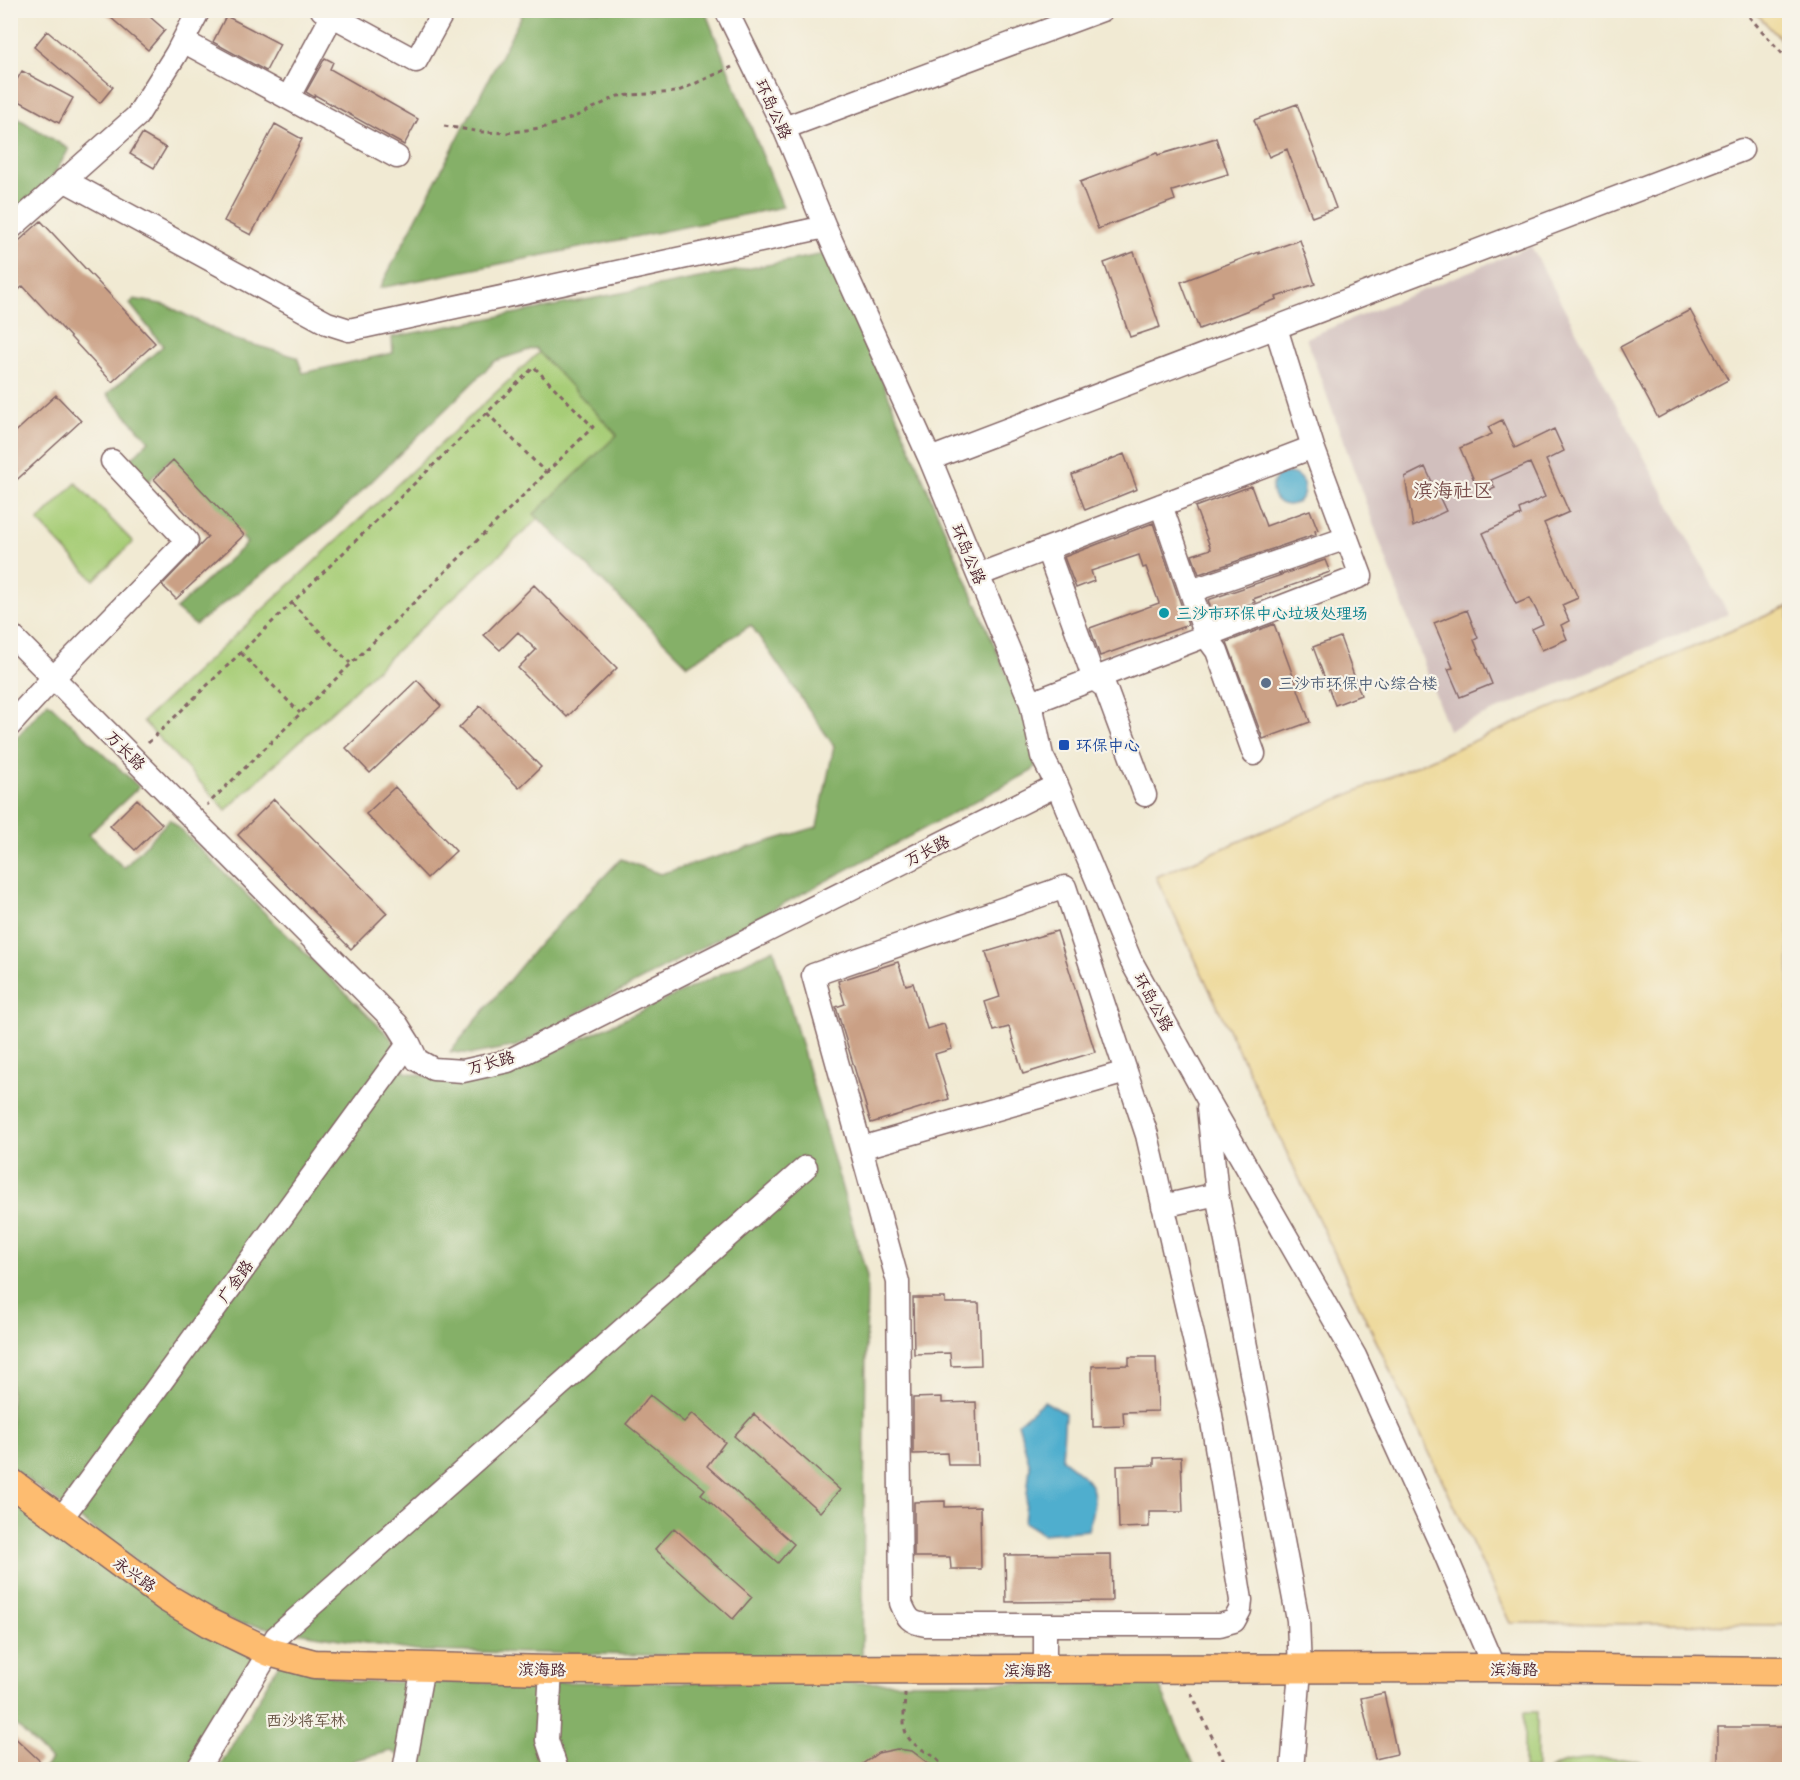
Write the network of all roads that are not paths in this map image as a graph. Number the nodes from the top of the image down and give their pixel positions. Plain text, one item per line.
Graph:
1 (199, 10) edge
2 (444, 10) edge
3 (726, 10) edge
4 (1102, 10) edge
5 (327, 13) edge
6 (183, 41) junction
7 (288, 98) junction
8 (784, 128) junction
9 (1742, 150) dead end
10 (397, 157) dead end
11 (64, 180) junction
12 (825, 227) junction
13 (10, 229) edge
14 (1276, 328) junction
15 (1313, 447) junction
16 (930, 459) junction
17 (112, 461) dead end
18 (1161, 505) junction
19 (1347, 538) junction
20 (1047, 549) junction
21 (978, 575) junction
22 (1191, 591) junction
23 (10, 634) edge
24 (1206, 636) junction
25 (53, 678) junction
26 (1094, 679) junction
27 (1031, 703) junction
28 (10, 725) edge
29 (1254, 754) dead end
30 (1057, 785) junction
31 (1145, 795) dead end
32 (410, 1043) junction
33 (1126, 1072) junction
34 (1207, 1098) junction
35 (861, 1148) junction
36 (806, 1167) dead end
37 (1217, 1194) junction
38 (1163, 1206) junction
39 (10, 1482) edge
40 (61, 1519) junction
41 (1044, 1625) junction
42 (269, 1652) junction
43 (423, 1667) junction
44 (1494, 1668) junction
45 (551, 1670) junction
46 (1045, 1670) junction
47 (1300, 1670) junction
48 (1790, 1671) edge
49 (197, 1770) edge
50 (404, 1770) edge
51 (558, 1770) edge
52 (1292, 1770) edge

1 - 6 street
2 - 5 street
3 - 8 street, 环岛公路
4 - 8 street
5 - 7 street
6 - 7 street
6 - 11 street
7 - 10 street
8 - 12 street, 环岛公路
9 - 14 street
11 - 12 street
11 - 13 street
12 - 16 street, 环岛公路
14 - 15 street
14 - 16 street
15 - 18 street
15 - 19 street
16 - 21 street, 环岛公路
17 - 25 street
18 - 20 street
18 - 22 street
19 - 22 street
19 - 24 street
20 - 21 street
20 - 26 street
21 - 27 street, 环岛公路
22 - 24 street
23 - 25 street, 万长路
24 - 26 street
24 - 29 street
25 - 28 street
25 - 32 street, 万长路
26 - 27 street
26 - 31 street
27 - 30 street, 环岛公路
30 - 32 street, 万长路
30 - 34 street, 环岛公路
32 - 40 street, 广金路
33 - 35 street
33 - 35 street
33 - 38 street
34 - 37 street
34 - 44 street, 环岛公路
35 - 41 street
36 - 42 street
37 - 38 street
37 - 47 street
38 - 41 street
39 - 40 main road, 永兴路
40 - 42 main road, 永兴路
41 - 46 street
42 - 43 main road, 滨海路
42 - 49 street
43 - 45 main road, 滨海路
43 - 50 street
44 - 47 main road, 滨海路
44 - 48 main road, 滨海路
45 - 46 main road, 滨海路
45 - 51 street
46 - 47 main road, 滨海路
47 - 52 street

